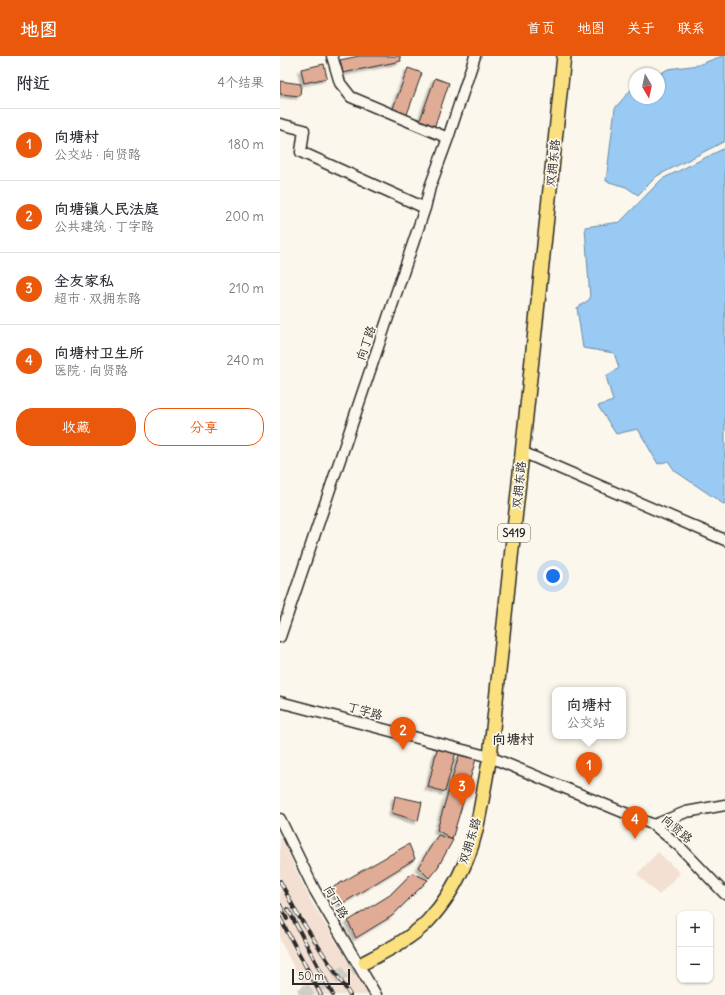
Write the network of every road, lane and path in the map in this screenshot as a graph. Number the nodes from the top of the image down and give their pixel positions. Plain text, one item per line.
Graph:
1 (332, 56) edge
2 (475, 56) edge
3 (564, 56) edge
4 (280, 124) edge
5 (448, 138) junction
6 (425, 208) junction
7 (522, 452) junction
8 (725, 540) edge
9 (280, 637) edge
10 (280, 702) edge
11 (490, 757) junction
12 (725, 805) edge
13 (280, 819) edge
14 (654, 825) junction
15 (725, 894) edge
16 (364, 962) tunnel mouth
17 (376, 995) edge

1 - 5 street
2 - 5 street, 向丁路
3 - 7 main road, 双拥东路 / S419
4 - 6 street
5 - 6 street, 向丁路
6 - 9 street, 向丁路
7 - 8 street
7 - 11 main road, 双拥东路 / S419
10 - 11 street, 丁字路
11 - 14 street, 向贤路
11 - 16 main road, 双拥东路 / S419
12 - 14 street
13 - 17 street, 向丁路
14 - 15 street, 向贤路

